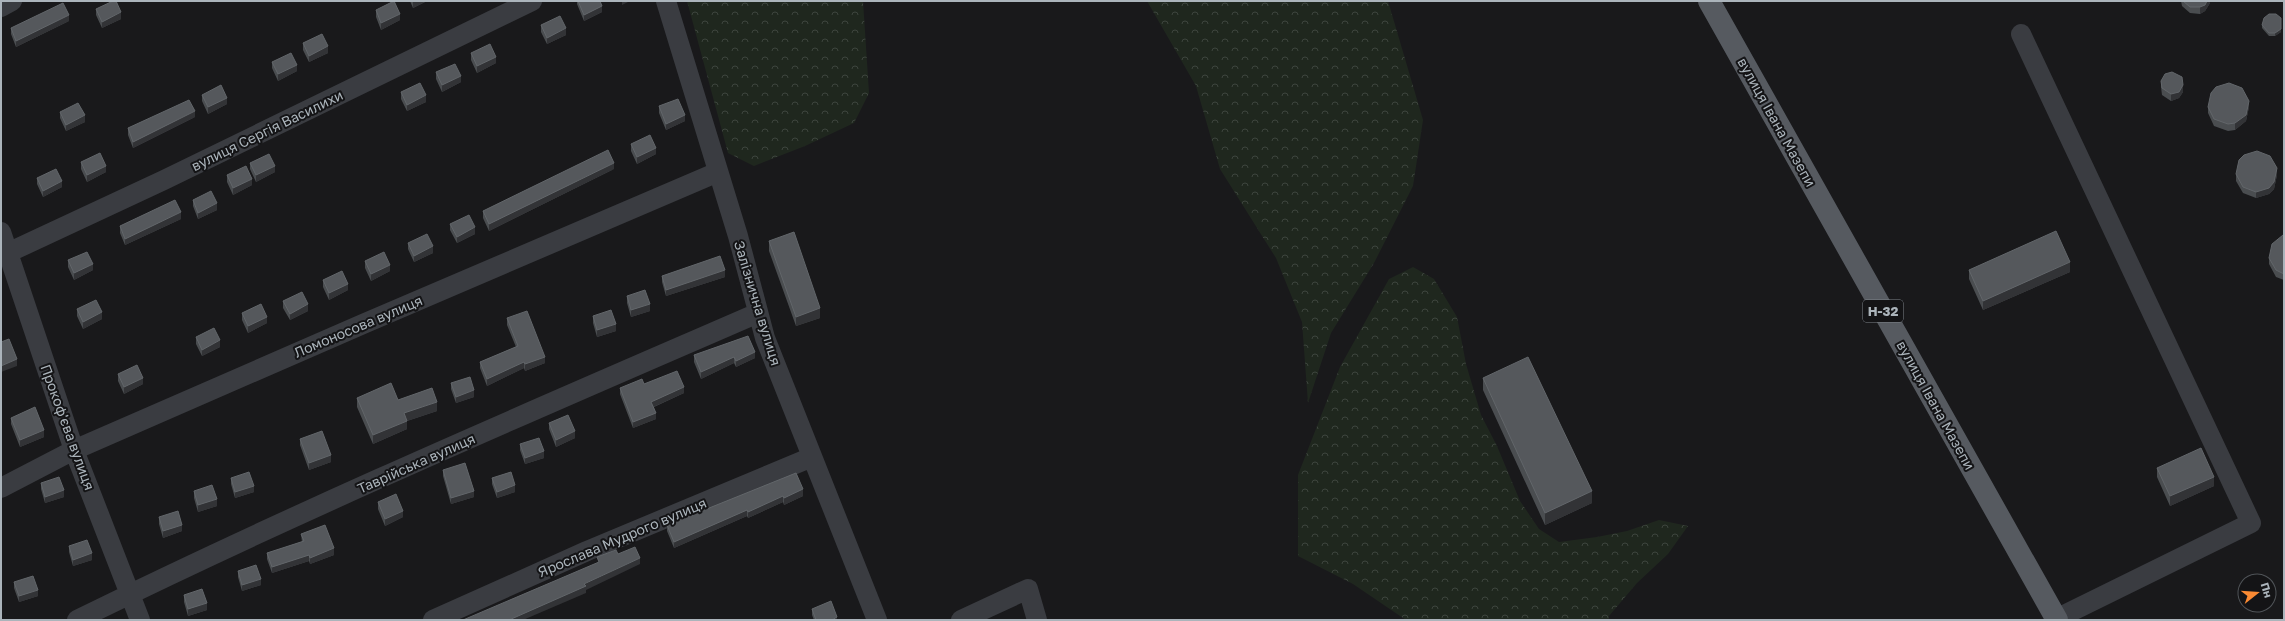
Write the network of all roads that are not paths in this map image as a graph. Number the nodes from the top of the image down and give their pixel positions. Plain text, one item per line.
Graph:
1 (12, 1) edge
2 (532, 1) edge
3 (666, 1) edge
4 (1709, 1) edge
5 (1, 7) edge
6 (2021, 34) dead end
7 (718, 172) junction
8 (1, 232) edge
9 (4, 254) edge
10 (758, 313) junction
11 (74, 450) junction
12 (812, 457) junction
13 (1, 488) edge
14 (131, 593) junction
15 (2057, 619) edge
16 (77, 620) edge
17 (140, 620) edge
18 (433, 620) edge
19 (877, 620) edge
20 (961, 620) edge
21 (1037, 620) edge

1 - 5 street
2 - 9 street, вулиця Сергія Василихи
3 - 7 street, Залізнична вулиця
4 - 15 main road, вулиця Івана Мазепи / Н-32
6 - 15 street
7 - 10 street, Залізнична вулиця
7 - 11 street, Ломоносова вулиця
8 - 9 street, Прокоф'єва вулиця
9 - 11 street, Прокоф'єва вулиця
10 - 12 street, Залізнична вулиця
10 - 14 street, Таврійська вулиця
11 - 13 street, Ломоносова вулиця
11 - 14 street, Прокоф'єва вулиця
12 - 18 street, Ярослава Мудрого вулиця
12 - 19 street, Залізнична вулиця
14 - 16 street, Таврійська вулиця
14 - 17 street, Прокоф'єва вулиця
20 - 21 street

